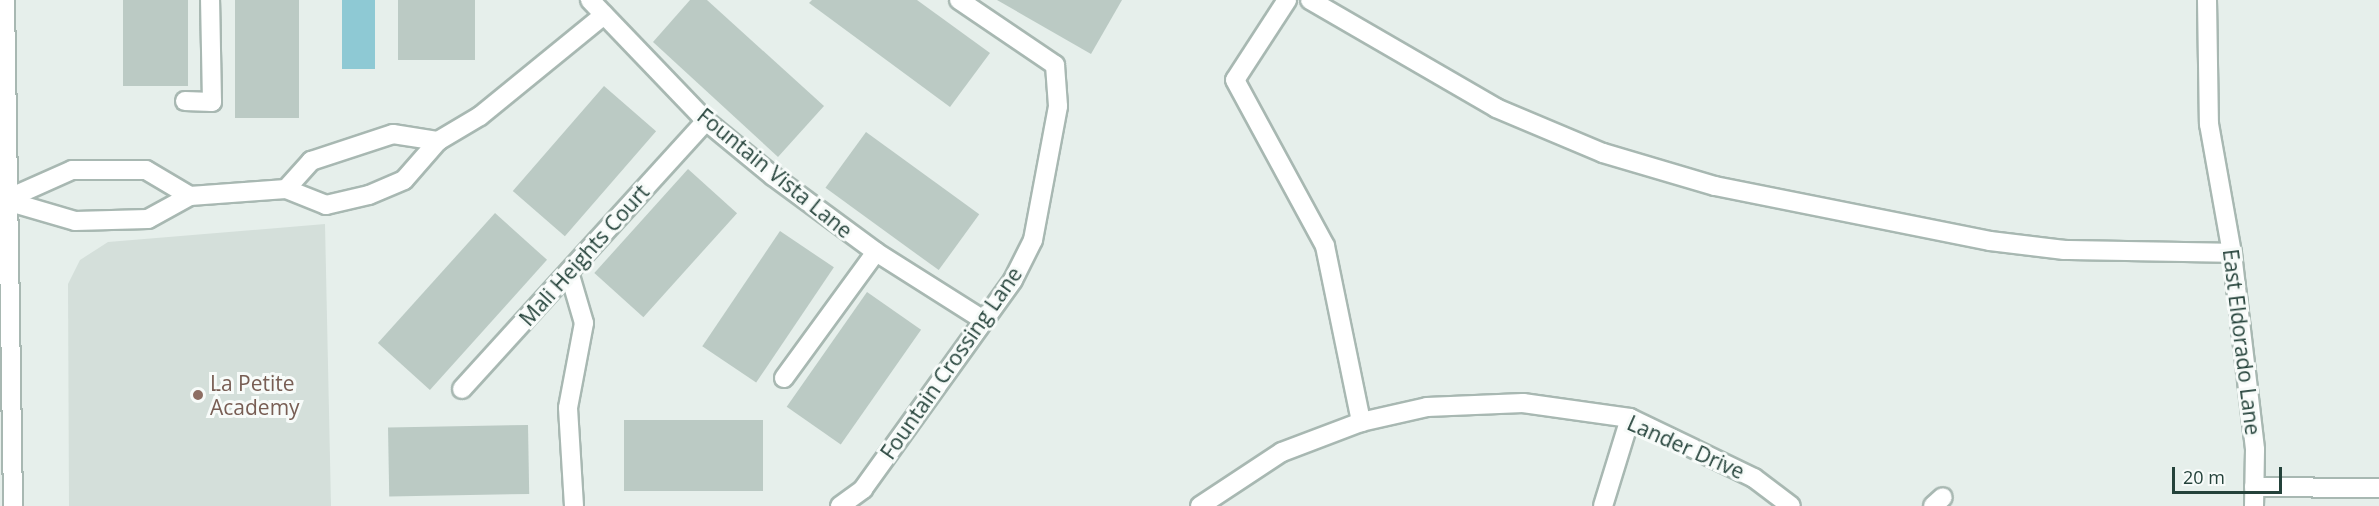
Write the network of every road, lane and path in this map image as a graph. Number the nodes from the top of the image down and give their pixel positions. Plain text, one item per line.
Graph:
1 (5, 0) edge
2 (210, 0) edge
3 (590, 0) edge
4 (959, 0) edge
5 (1287, 0) edge
6 (1310, 0) edge
7 (2207, 0) edge
8 (604, 15) junction
9 (185, 101) dead end
10 (706, 121) junction
11 (438, 141) junction
12 (286, 189) junction
13 (190, 196) junction
14 (3, 199) edge
15 (876, 252) junction
16 (2232, 253) junction
17 (569, 272) junction
18 (982, 319) junction
19 (784, 378) dead end
20 (462, 389) dead end
21 (1630, 418) junction
22 (1361, 422) junction
23 (2254, 488) junction
24 (2379, 488) edge
25 (14, 506) edge
26 (574, 506) edge
27 (840, 506) edge
28 (1200, 506) edge
29 (1603, 506) edge
30 (1791, 506) edge
31 (2254, 506) edge

1 - 14 street
2 - 9 street
3 - 8 street, Fountain Vista Lane
4 - 18 street, Fountain Crossing Lane
5 - 22 street
6 - 16 street
7 - 16 street, East Eldorado Lane
8 - 10 street, Fountain Vista Lane
8 - 11 street
10 - 15 street, Fountain Vista Lane
10 - 17 street, Mali Heights Court
11 - 12 street
11 - 12 street
12 - 13 street
13 - 14 street
13 - 14 street
14 - 25 street
15 - 18 street, Fountain Vista Lane
15 - 19 street
16 - 23 street, East Eldorado Lane
17 - 20 street, Mali Heights Court
17 - 26 street
18 - 27 street, Fountain Crossing Lane
21 - 22 street, Lander Drive
21 - 29 street
21 - 30 street, Lander Drive
22 - 28 street, Lander Drive
23 - 24 street
23 - 31 street, East Eldorado Lane

